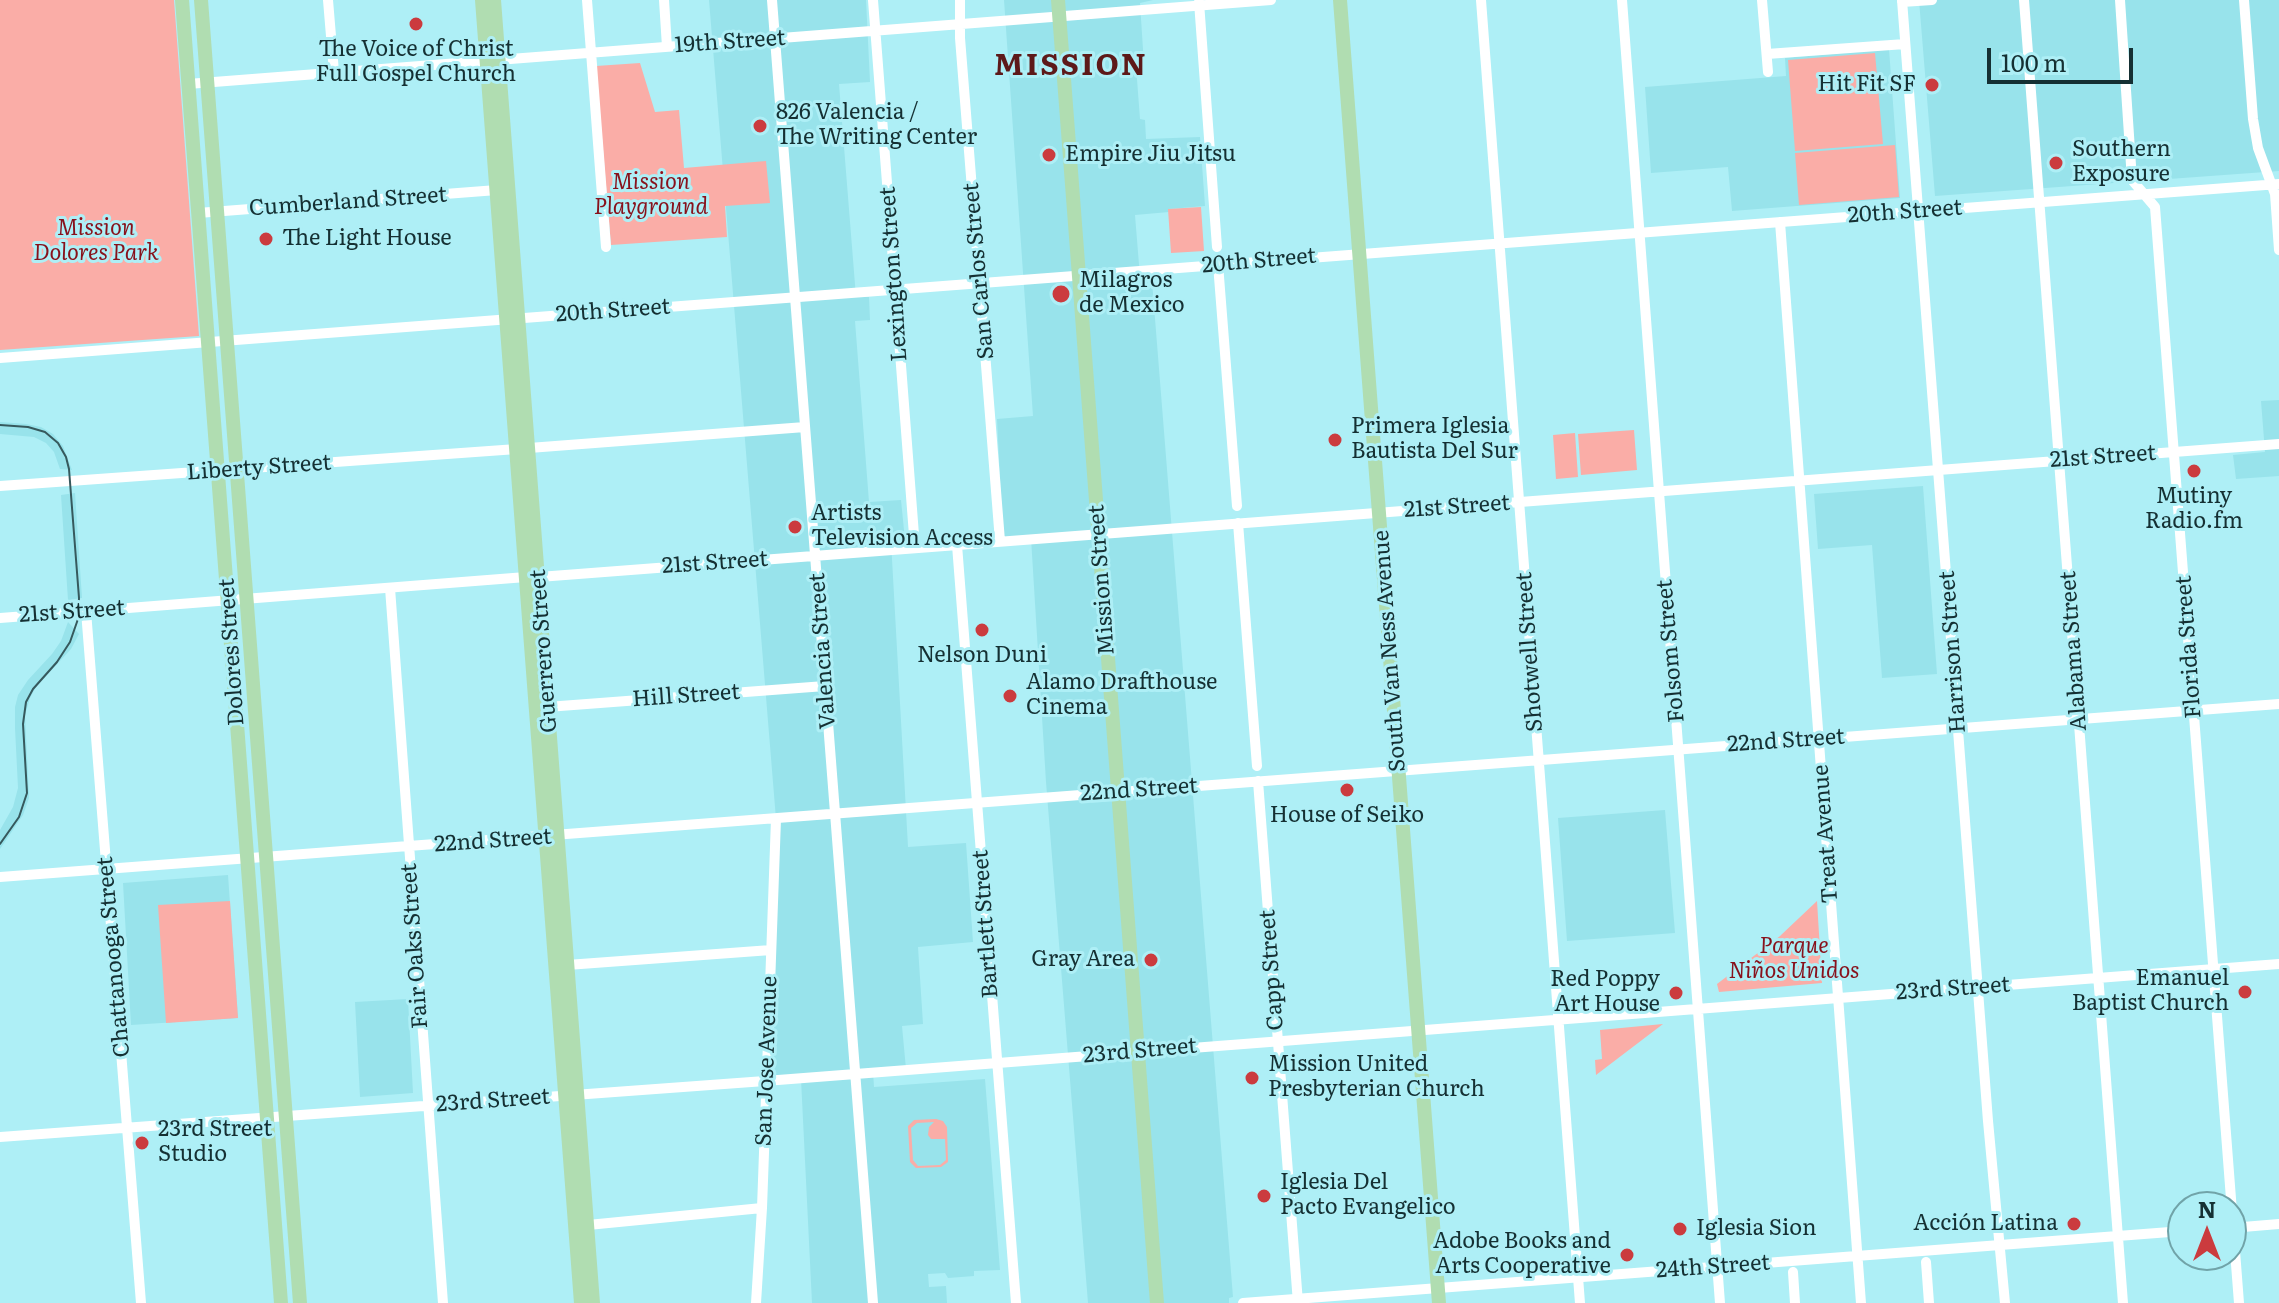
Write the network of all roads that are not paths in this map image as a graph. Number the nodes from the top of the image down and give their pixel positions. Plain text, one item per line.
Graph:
1 (182, 0) edge
2 (201, 0) edge
3 (328, 0) edge
4 (482, 0) edge
5 (494, 0) edge
6 (587, 0) edge
7 (664, 0) edge
8 (772, 0) edge
9 (873, 0) edge
10 (960, 0) edge
11 (1058, 0) edge
12 (1271, 0) edge
13 (1340, 0) edge
14 (1481, 0) edge
15 (1622, 0) edge
16 (1762, 0) edge
17 (1932, 0) edge
18 (2024, 0) edge
19 (2120, 0) edge
20 (2244, 0) edge
21 (1902, 1) edge
22 (1199, 3) edge
23 (1059, 16) junction
24 (960, 23) junction
25 (875, 31) junction
26 (775, 39) junction
27 (1905, 44) junction
28 (667, 47) junction
29 (590, 53) junction
30 (1767, 54) junction
31 (492, 60) junction
32 (334, 72) junction
33 (1768, 72) dead end
34 (207, 83) junction
35 (188, 84) junction
36 (2275, 184) edge
37 (497, 190) junction
38 (2144, 194) junction
39 (2039, 202) junction
40 (1919, 211) junction
41 (217, 212) junction
42 (198, 213) junction
43 (1780, 222) junction
44 (1638, 232) junction
45 (1499, 243) junction
46 (606, 247) dead end
47 (1217, 247) dead end
48 (2279, 250) edge
49 (1359, 253) junction
50 (1218, 264) junction
51 (1079, 276) junction
52 (980, 283) junction
53 (895, 289) junction
54 (795, 297) junction
55 (512, 319) junction
56 (227, 340) junction
57 (208, 342) junction
58 (0, 358) edge
59 (805, 427) junction
60 (2279, 444) edge
61 (523, 448) junction
62 (2174, 452) junction
63 (2059, 461) junction
64 (237, 469) junction
65 (218, 470) junction
66 (1939, 470) junction
67 (1798, 480) junction
68 (0, 486) edge
69 (1658, 491) junction
70 (1519, 502) junction
71 (1237, 506) dead end
72 (1379, 512) junction
73 (1238, 523) junction
74 (1098, 533) junction
75 (1000, 541) junction
76 (957, 545) junction
77 (915, 548) junction
78 (815, 555) junction
79 (532, 577) junction
80 (390, 588) junction
81 (247, 599) junction
82 (228, 600) junction
83 (86, 611) junction
84 (0, 618) edge
85 (825, 686) junction
86 (2279, 704) edge
87 (547, 707) junction
88 (2194, 710) junction
89 (2079, 719) junction
90 (257, 728) junction
91 (1958, 728) junction
92 (238, 729) junction
93 (1819, 739) junction
94 (1679, 749) junction
95 (1538, 760) junction
96 (1257, 766) dead end
97 (1398, 770) junction
98 (1258, 781) junction
99 (1118, 792) junction
100 (976, 803) junction
101 (835, 815) junction
102 (776, 819) junction
103 (552, 836) junction
104 (408, 847) junction
105 (267, 858) junction
106 (248, 859) junction
107 (107, 870) junction
108 (0, 877) edge
109 (771, 950) junction
110 (2279, 964) edge
111 (567, 965) junction
112 (2213, 969) junction
113 (2098, 978) junction
114 (1978, 987) junction
115 (1838, 997) junction
116 (1698, 1009) junction
117 (1558, 1019) junction
118 (1418, 1029) junction
119 (1278, 1040) junction
120 (1138, 1051) junction
121 (997, 1062) junction
122 (854, 1074) junction
123 (765, 1081) junction
124 (571, 1095) junction
125 (427, 1106) junction
126 (286, 1117) junction
127 (267, 1118) junction
128 (128, 1129) junction
129 (0, 1137) edge
130 (2229, 1191) edge
131 (762, 1208) junction
132 (2279, 1224) edge
133 (588, 1225) junction
134 (2247, 1227) edge
135 (2167, 1232) edge
136 (2118, 1236) junction
137 (2001, 1245) junction
138 (1857, 1257) junction
139 (1926, 1262) dead end
140 (1717, 1267) junction
141 (2236, 1271) edge
142 (1793, 1272) dead end
143 (1578, 1278) junction
144 (1438, 1296) edge
145 (1298, 1301) edge
146 (141, 1303) edge
147 (281, 1303) edge
148 (300, 1303) edge
149 (443, 1303) edge
150 (581, 1303) edge
151 (593, 1303) edge
152 (756, 1303) edge
153 (873, 1303) edge
154 (1016, 1303) edge
155 (1157, 1303) edge
156 (1243, 1303) edge
157 (1580, 1303) edge
158 (1720, 1303) edge
159 (1795, 1303) edge
160 (1861, 1303) edge
161 (1929, 1303) edge
162 (2005, 1303) edge
163 (2123, 1303) edge
164 (2239, 1303) edge

1 - 35 main road, Dolores Street
2 - 34 main road, Dolores Street
3 - 32 street
4 - 31 main road, Guerrero Street
5 - 31 main road, Guerrero Street
6 - 29 street
7 - 28 street
8 - 26 street, Valencia Street
9 - 25 street, Lexington Street
10 - 24 street, San Carlos Street
11 - 23 main road, Mission Street
12 - 22 street, 19th Street
13 - 49 main road, South Van Ness Avenue
14 - 45 street, Shotwell Street
15 - 44 street, Folsom Street
16 - 30 street
17 - 21 street
18 - 39 street, Alabama Street
19 - 38 street, Florida Street
20 - 36 street
21 - 27 street, Harrison Street
22 - 23 street, 19th Street
22 - 47 street
23 - 24 street, 19th Street
23 - 51 main road, Mission Street
24 - 25 street, 19th Street
24 - 52 street, San Carlos Street
25 - 26 street, 19th Street
25 - 53 street, Lexington Street
26 - 28 street, 19th Street
26 - 54 street, Valencia Street
27 - 30 street
27 - 40 street, Harrison Street
28 - 29 street, 19th Street
29 - 31 street, 19th Street
29 - 46 street
30 - 33 street
31 - 32 street, 19th Street
31 - 37 main road, Guerrero Street
31 - 55 main road, Guerrero Street
32 - 34 street, 19th Street
34 - 35 street, 19th Street
34 - 41 main road, Dolores Street
35 - 42 main road, Dolores Street
36 - 38 street, 20th Street
36 - 48 street
37 - 41 street, Cumberland Street
37 - 55 main road, Guerrero Street
38 - 39 street, 20th Street
38 - 62 street, Florida Street
39 - 40 street, 20th Street
39 - 63 street, Alabama Street
40 - 43 street, 20th Street
40 - 66 street, Harrison Street
41 - 42 street, Cumberland Street
41 - 56 main road, Dolores Street
42 - 57 main road, Dolores Street
43 - 44 street, 20th Street
43 - 67 street, Treat Avenue
44 - 45 street, 20th Street
44 - 69 street, Folsom Street
45 - 49 street, 20th Street
45 - 70 street, Shotwell Street
49 - 50 street, 20th Street
49 - 72 main road, South Van Ness Avenue
50 - 51 street, 20th Street
50 - 71 street
51 - 52 street, 20th Street
51 - 74 main road, Mission Street
52 - 53 street, 20th Street
52 - 75 street, San Carlos Street
53 - 54 street, 20th Street
53 - 77 street, Lexington Street
54 - 55 street, 20th Street
54 - 59 street, Valencia Street
55 - 56 street, 20th Street
55 - 61 main road, Guerrero Street
56 - 57 street, 20th Street
56 - 64 main road, Dolores Street
57 - 58 street, 20th Street
57 - 65 main road, Dolores Street
59 - 61 street, Liberty Street
59 - 78 street, Valencia Street
60 - 62 street, 21st Street
61 - 64 street, Liberty Street
61 - 79 main road, Guerrero Street
62 - 63 street, 21st Street
62 - 88 street, Florida Street
63 - 66 street, 21st Street
63 - 89 street, Alabama Street
64 - 65 street, Liberty Street
64 - 81 main road, Dolores Street
65 - 68 street, Liberty Street
65 - 82 main road, Dolores Street
66 - 67 street, 21st Street
66 - 91 street, Harrison Street
67 - 69 street, 21st Street
67 - 93 street, Treat Avenue
69 - 70 street, 21st Street
69 - 94 street, Folsom Street
70 - 72 street, 21st Street
70 - 95 street, Shotwell Street
72 - 73 street, 21st Street
72 - 97 main road, South Van Ness Avenue
73 - 74 street, 21st Street
73 - 96 street
74 - 75 street, 21st Street
74 - 99 main road, Mission Street
75 - 76 street, 21st Street
76 - 77 street, 21st Street
76 - 100 street, Bartlett Street
77 - 78 street, 21st Street
78 - 79 street, 21st Street
78 - 85 street, Valencia Street
79 - 80 street, 21st Street
79 - 87 main road, Guerrero Street
79 - 103 main road, Guerrero Street
80 - 81 street, 21st Street
80 - 104 street, Fair Oaks Street
81 - 82 street, 21st Street
81 - 90 main road, Dolores Street
82 - 83 street, 21st Street
82 - 92 main road, Dolores Street
83 - 84 street, 21st Street
83 - 107 street, Chattanooga Street
85 - 87 street, Hill Street
85 - 101 street, Valencia Street
86 - 88 street, 22nd Street
87 - 103 main road, Guerrero Street
88 - 89 street, 22nd Street
88 - 112 street, Florida Street
89 - 91 street, 22nd Street
89 - 113 street, Alabama Street
90 - 92 main road
90 - 105 main road, Dolores Street
91 - 93 street, 22nd Street
91 - 114 street, Harrison Street
92 - 106 main road, Dolores Street
93 - 94 street, 22nd Street
93 - 115 street, Treat Avenue
94 - 95 street, 22nd Street
94 - 116 street, Folsom Street
95 - 97 street, 22nd Street
95 - 117 street, Shotwell Street
97 - 98 street, 22nd Street
97 - 118 main road, South Van Ness Avenue
98 - 99 street, 22nd Street
98 - 119 street, Capp Street
99 - 100 street, 22nd Street
99 - 120 main road, Mission Street
100 - 101 street, 22nd Street
100 - 121 street, Bartlett Street
101 - 102 street, 22nd Street
101 - 122 street, Valencia Street
102 - 103 street, 22nd Street
102 - 109 street, San Jose Avenue
103 - 104 street, 22nd Street
103 - 111 main road, Guerrero Street
103 - 124 main road, Guerrero Street
104 - 105 street, 22nd Street
104 - 125 street, Fair Oaks Street
105 - 106 street, 22nd Street
105 - 126 main road, Dolores Street
106 - 107 street, 22nd Street
106 - 127 main road, Dolores Street
107 - 108 street, 22nd Street
107 - 128 street, Chattanooga Street
109 - 111 street
109 - 123 street, San Jose Avenue
110 - 112 street, 23rd Street
111 - 124 main road, Guerrero Street
112 - 113 street, 23rd Street
112 - 130 street, Florida Street
113 - 114 street, 23rd Street
113 - 136 street, Alabama Street
114 - 115 street, 23rd Street
114 - 137 street, Harrison Street
115 - 116 street, 23rd Street
115 - 138 street, Treat Avenue
116 - 117 street, 23rd Street
116 - 140 street, Folsom Street
117 - 118 street, 23rd Street
117 - 143 street, Shotwell Street
118 - 119 street, 23rd Street
118 - 144 main road, South Van Ness Avenue
119 - 120 street, 23rd Street
119 - 145 street, Capp Street
120 - 121 street, 23rd Street
120 - 155 main road, Mission Street
121 - 122 street, 23rd Street
121 - 154 street, Bartlett Street
122 - 123 street, 23rd Street
122 - 153 street, Valencia Street
123 - 124 street, 23rd Street
123 - 131 street, San Jose Avenue
124 - 125 street, 23rd Street
124 - 133 main road, Guerrero Street
124 - 150 main road, Guerrero Street
125 - 126 street, 23rd Street
125 - 149 street, Fair Oaks Street
126 - 127 street, 23rd Street
126 - 148 main road, Dolores Street
127 - 128 street, 23rd Street
127 - 147 main road, Dolores Street
128 - 129 street, 23rd Street
128 - 146 street, Chattanooga Street
131 - 133 street
131 - 152 street, San Jose Avenue
132 - 134 street
133 - 151 main road, Guerrero Street
135 - 136 street, 24th Street
136 - 137 street, 24th Street
136 - 163 street, Alabama Street
137 - 138 street, 24th Street
137 - 162 street, Harrison Street
138 - 140 street, 24th Street
138 - 160 street, Treat Avenue
139 - 161 street
140 - 143 street, 24th Street
140 - 158 street, Folsom Street
141 - 164 street, Florida Street
142 - 159 street
143 - 144 street, 24th Street
143 - 157 street, Shotwell Street
144 - 145 street, 24th Street
145 - 156 street, 24th Street

